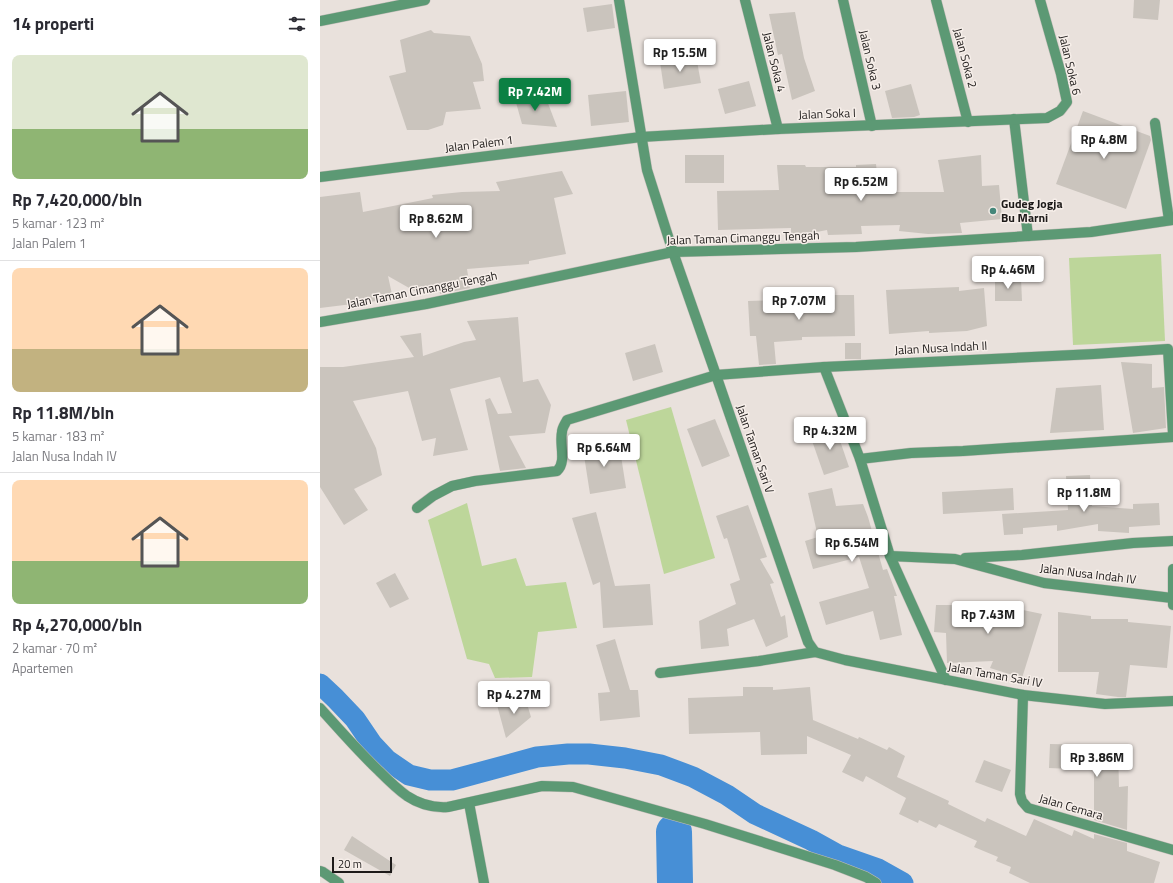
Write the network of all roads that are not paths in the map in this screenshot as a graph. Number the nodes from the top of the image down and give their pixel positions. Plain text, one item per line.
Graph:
1 (425, 0) edge
2 (619, 0) edge
3 (745, 0) edge
4 (843, 0) edge
5 (936, 0) edge
6 (1040, 0) edge
7 (320, 21) edge
8 (1014, 119) junction
9 (968, 122) junction
10 (1155, 123) dead end
11 (872, 126) junction
12 (778, 129) junction
13 (641, 137) junction
14 (320, 177) edge
15 (1171, 220) edge
16 (1028, 236) junction
17 (673, 252) junction
18 (320, 322) edge
19 (824, 367) junction
20 (716, 375) junction
21 (1173, 436) edge
22 (860, 459) junction
23 (417, 508) dead end
24 (1173, 541) edge
25 (890, 556) junction
26 (955, 559) junction
27 (1173, 569) edge
28 (1173, 601) edge
29 (815, 652) junction
30 (660, 673) dead end
31 (946, 680) junction
32 (1023, 695) junction
33 (1173, 701) edge
34 (320, 708) edge
35 (469, 803) junction
36 (1173, 850) edge
37 (320, 871) edge
38 (339, 883) edge
39 (484, 883) edge
40 (876, 883) edge

1 - 7 street
2 - 13 street, Jalan Taman Sari V
3 - 12 street, Jalan Soka 4
4 - 11 street, Jalan Soka 3
5 - 9 street, Jalan Soka 2
6 - 8 street, Jalan Soka 6
8 - 9 street, Jalan Soka I
8 - 16 street
9 - 11 street, Jalan Soka I
10 - 15 street
11 - 12 street, Jalan Soka I
12 - 13 street, Jalan Soka I
13 - 14 street, Jalan Palem 1
13 - 17 street, Jalan Taman Sari V
15 - 16 street, Jalan Taman Cimanggu Tengah
16 - 17 street, Jalan Taman Cimanggu Tengah
17 - 18 street, Jalan Taman Cimanggu Tengah
17 - 20 street, Jalan Taman Sari V
19 - 20 street, Jalan Nusa Indah II
19 - 21 street, Jalan Nusa Indah II
19 - 22 street
20 - 23 street, Jalan Nusa Indah II
20 - 29 street, Jalan Taman Sari V
21 - 22 street
22 - 25 street
24 - 26 street, Jalan Nusa Indah IV
25 - 26 street, Jalan Nusa Indah IV
25 - 31 street
26 - 28 street, Jalan Nusa Indah IV
27 - 28 street
29 - 30 street
29 - 31 street, Jalan Taman Sari IV
31 - 32 street, Jalan Taman Sari IV
32 - 33 street, Jalan Taman Sari IV
32 - 36 street, Jalan Cemara
34 - 35 street
35 - 39 street
35 - 40 street
37 - 38 street

